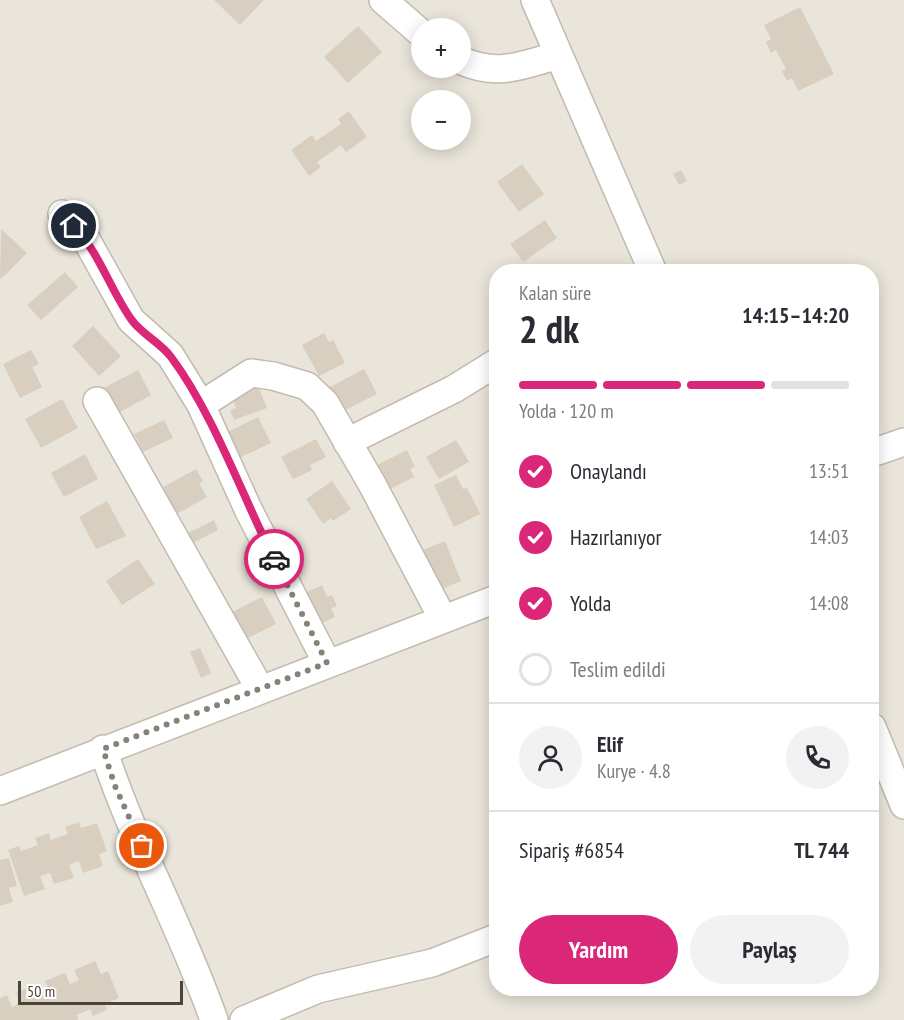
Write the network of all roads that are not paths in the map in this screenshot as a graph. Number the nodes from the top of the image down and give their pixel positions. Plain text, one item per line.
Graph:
1 (383, 0) edge
2 (535, 0) edge
3 (411, 24) edge
4 (558, 55) junction
5 (471, 65) edge
6 (62, 214) dead end
7 (649, 264) edge
8 (489, 367) edge
9 (97, 401) dead end
10 (201, 405) junction
11 (347, 442) junction
12 (904, 442) edge
13 (879, 451) edge
14 (489, 602) edge
15 (443, 619) junction
16 (327, 663) junction
17 (260, 689) junction
18 (879, 747) edge
19 (103, 749) junction
20 (894, 789) edge
21 (0, 791) edge
22 (489, 941) edge
23 (214, 1020) edge
24 (244, 1020) edge

1 - 3 street
2 - 4 street
4 - 5 street
4 - 7 street
6 - 10 street
8 - 11 street
9 - 17 street
10 - 11 street
10 - 16 street
11 - 15 street
12 - 13 street
14 - 15 street
15 - 16 street
16 - 17 street
17 - 19 street
18 - 20 street
19 - 21 street
19 - 23 street
22 - 24 street

